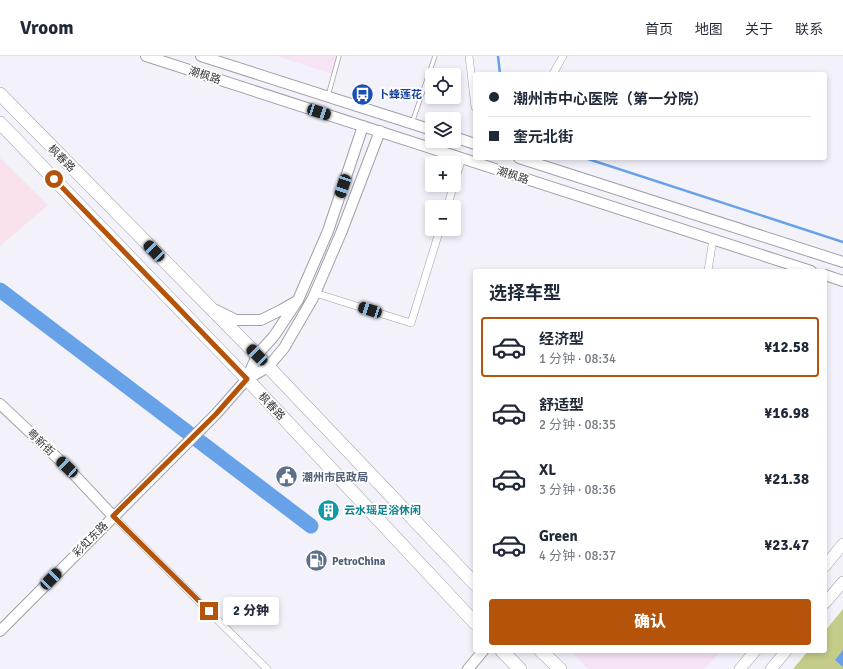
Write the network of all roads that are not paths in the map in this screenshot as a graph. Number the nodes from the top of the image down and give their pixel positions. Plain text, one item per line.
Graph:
1 (146, 56) edge
2 (201, 56) edge
3 (339, 56) edge
4 (435, 56) edge
5 (469, 56) edge
6 (563, 56) edge
7 (225, 60) edge
8 (554, 72) edge
9 (473, 90) edge
10 (0, 94) edge
11 (328, 97) junction
12 (0, 123) edge
13 (412, 124) junction
14 (363, 126) junction
15 (425, 128) edge
16 (380, 131) junction
17 (461, 139) edge
18 (473, 143) edge
19 (462, 158) junction
20 (526, 160) edge
21 (461, 161) edge
22 (438, 236) edge
23 (714, 239) junction
24 (843, 262) edge
25 (708, 269) edge
26 (805, 269) edge
27 (827, 276) edge
28 (843, 281) edge
29 (315, 293) junction
30 (298, 300) junction
31 (209, 307) junction
32 (257, 355) junction
33 (268, 367) junction
34 (247, 379) junction
35 (0, 404) edge
36 (113, 516) junction
37 (843, 544) edge
38 (827, 564) edge
39 (473, 582) edge
40 (843, 582) edge
41 (827, 601) edge
42 (473, 622) edge
43 (0, 631) edge
44 (481, 653) edge
45 (504, 653) edge
46 (544, 653) edge
47 (753, 653) edge
48 (784, 653) edge
49 (268, 669) edge
50 (468, 669) edge
51 (520, 669) edge
52 (560, 669) edge
53 (740, 669) edge
54 (771, 669) edge

1 - 14 main road, 潮枫路
2 - 7 main road, 潮枫路
3 - 11 lane
4 - 13 lane
5 - 9 street
6 - 8 street
7 - 11 main road, 潮枫路
10 - 31 highway, 枫春路
11 - 13 main road, 潮枫路
12 - 34 highway, 枫春路
13 - 15 main road, 潮枫路
14 - 16 main road, 潮枫路
14 - 30 main road
16 - 19 main road, 潮枫路
16 - 29 main road
17 - 18 main road
19 - 21 street
19 - 23 main road, 潮枫路
20 - 24 main road, 潮枫路
22 - 29 street
23 - 25 street
23 - 26 main road, 潮枫路
27 - 28 main road
29 - 33 main road
30 - 31 main road
30 - 32 main road
31 - 32 highway, 枫春路
32 - 33 highway, 枫春路
32 - 34 main road
33 - 34 main road
33 - 39 highway, 枫春路
34 - 36 main road, 彩虹东路
34 - 42 highway, 枫春路
35 - 36 main road, 粤新街
36 - 43 main road, 彩虹东路
36 - 49 street
37 - 38 main road
40 - 41 main road
44 - 50 main road
45 - 51 highway
46 - 52 highway
47 - 53 main road
48 - 54 main road

